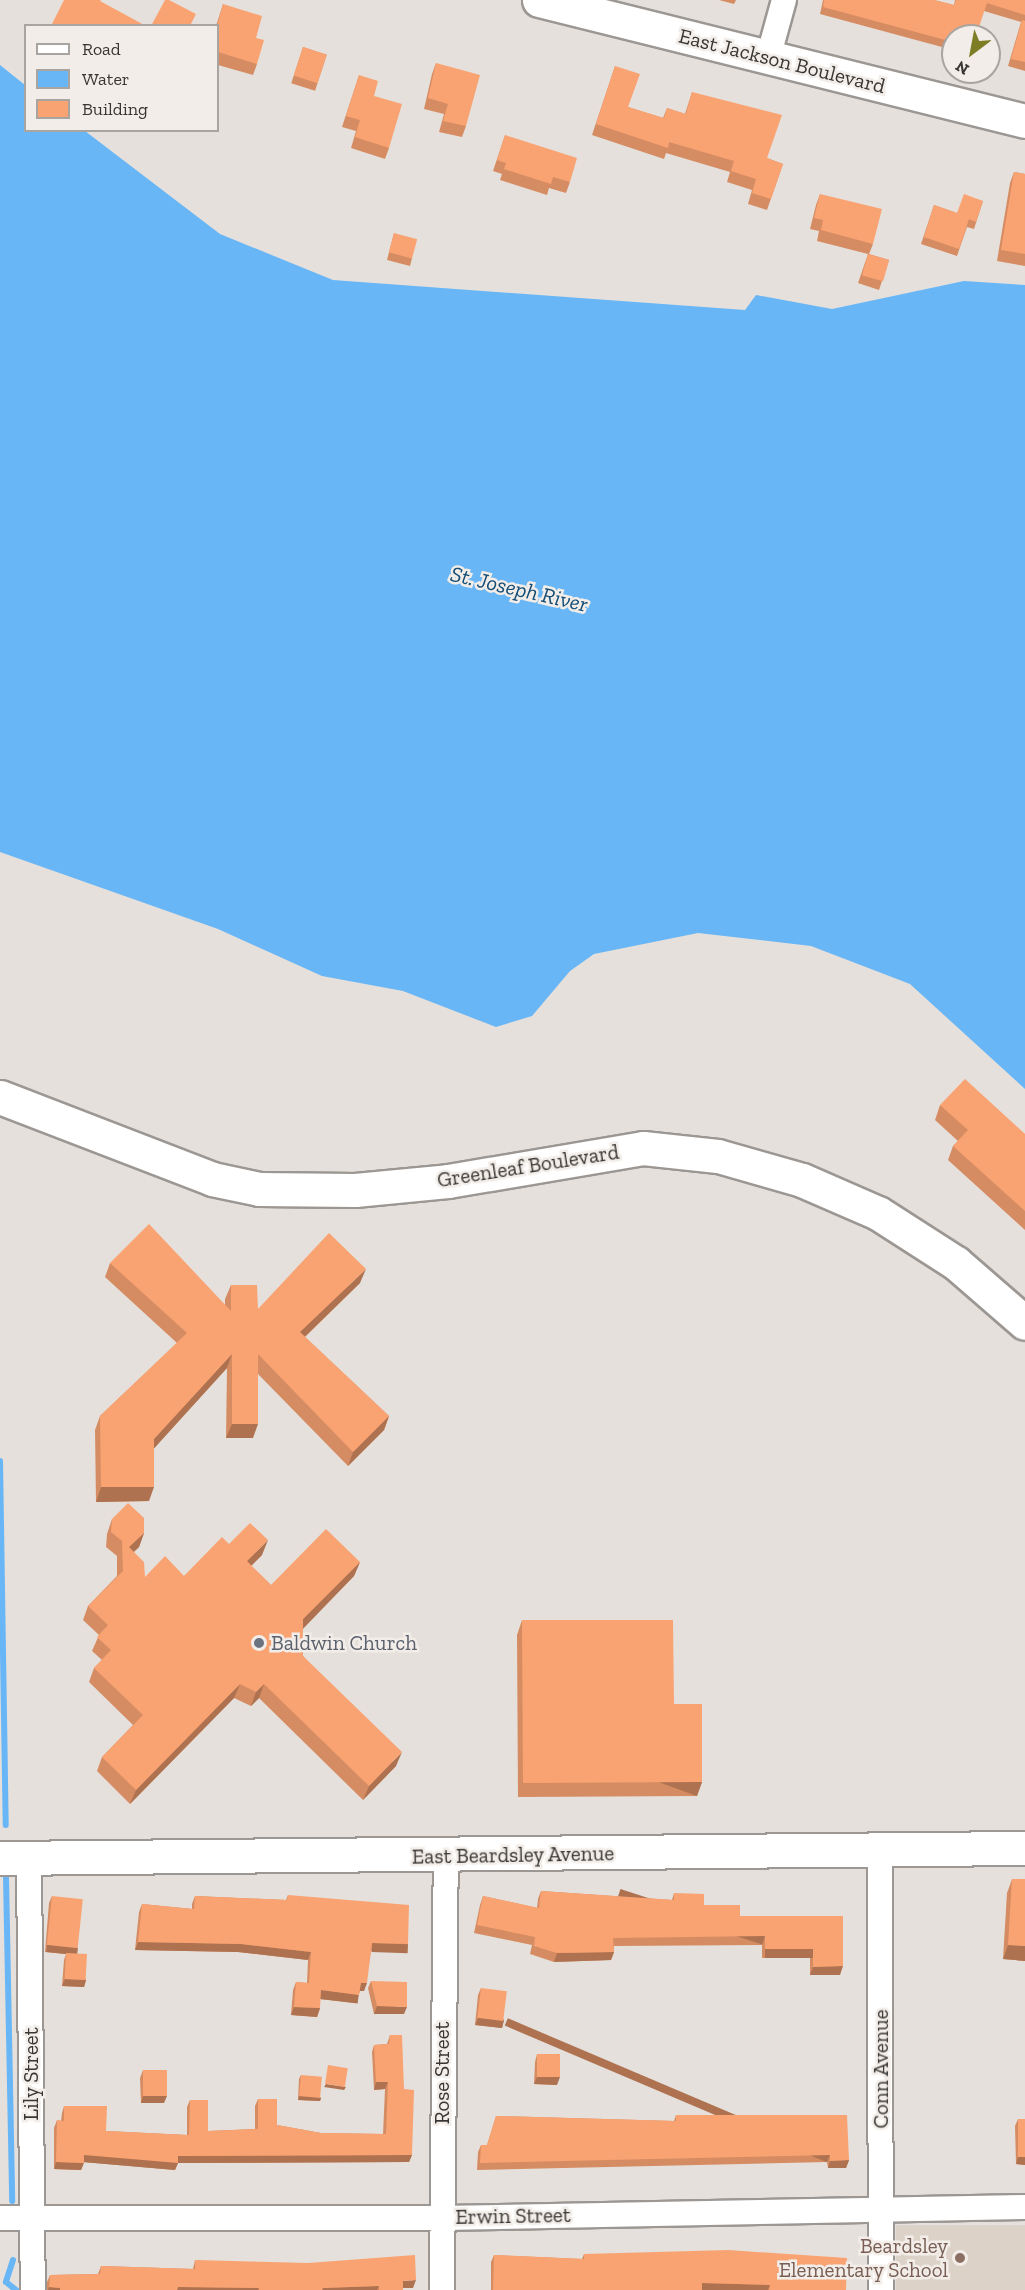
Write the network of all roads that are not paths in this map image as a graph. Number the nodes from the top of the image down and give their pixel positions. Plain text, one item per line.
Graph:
1 (539, 0) edge
2 (784, 0) edge
3 (768, 58) junction
4 (1025, 121) edge
5 (0, 1097) edge
6 (1025, 1323) edge
7 (1025, 1848) edge
8 (880, 1849) junction
9 (446, 1856) junction
10 (15, 1858) edge
11 (1025, 2206) edge
12 (881, 2209) junction
13 (32, 2217) junction
14 (0, 2218) edge
15 (441, 2218) junction
16 (33, 2290) edge
17 (442, 2290) edge
18 (881, 2290) edge

1 - 3 street, East Jackson Boulevard
2 - 3 street
3 - 4 street, East Jackson Boulevard
5 - 6 street, Greenleaf Boulevard
7 - 8 street, East Beardsley Avenue
8 - 9 street, East Beardsley Avenue
8 - 12 street, Conn Avenue
9 - 10 street, East Beardsley Avenue
9 - 15 street, Rose Street
10 - 13 street, Lily Street
11 - 12 street, Erwin Street
12 - 15 street, Erwin Street
12 - 18 street, Conn Avenue
13 - 14 street, Erwin Street
13 - 15 street, Erwin Street
13 - 16 street, Lily Street
15 - 17 street, Rose Street

